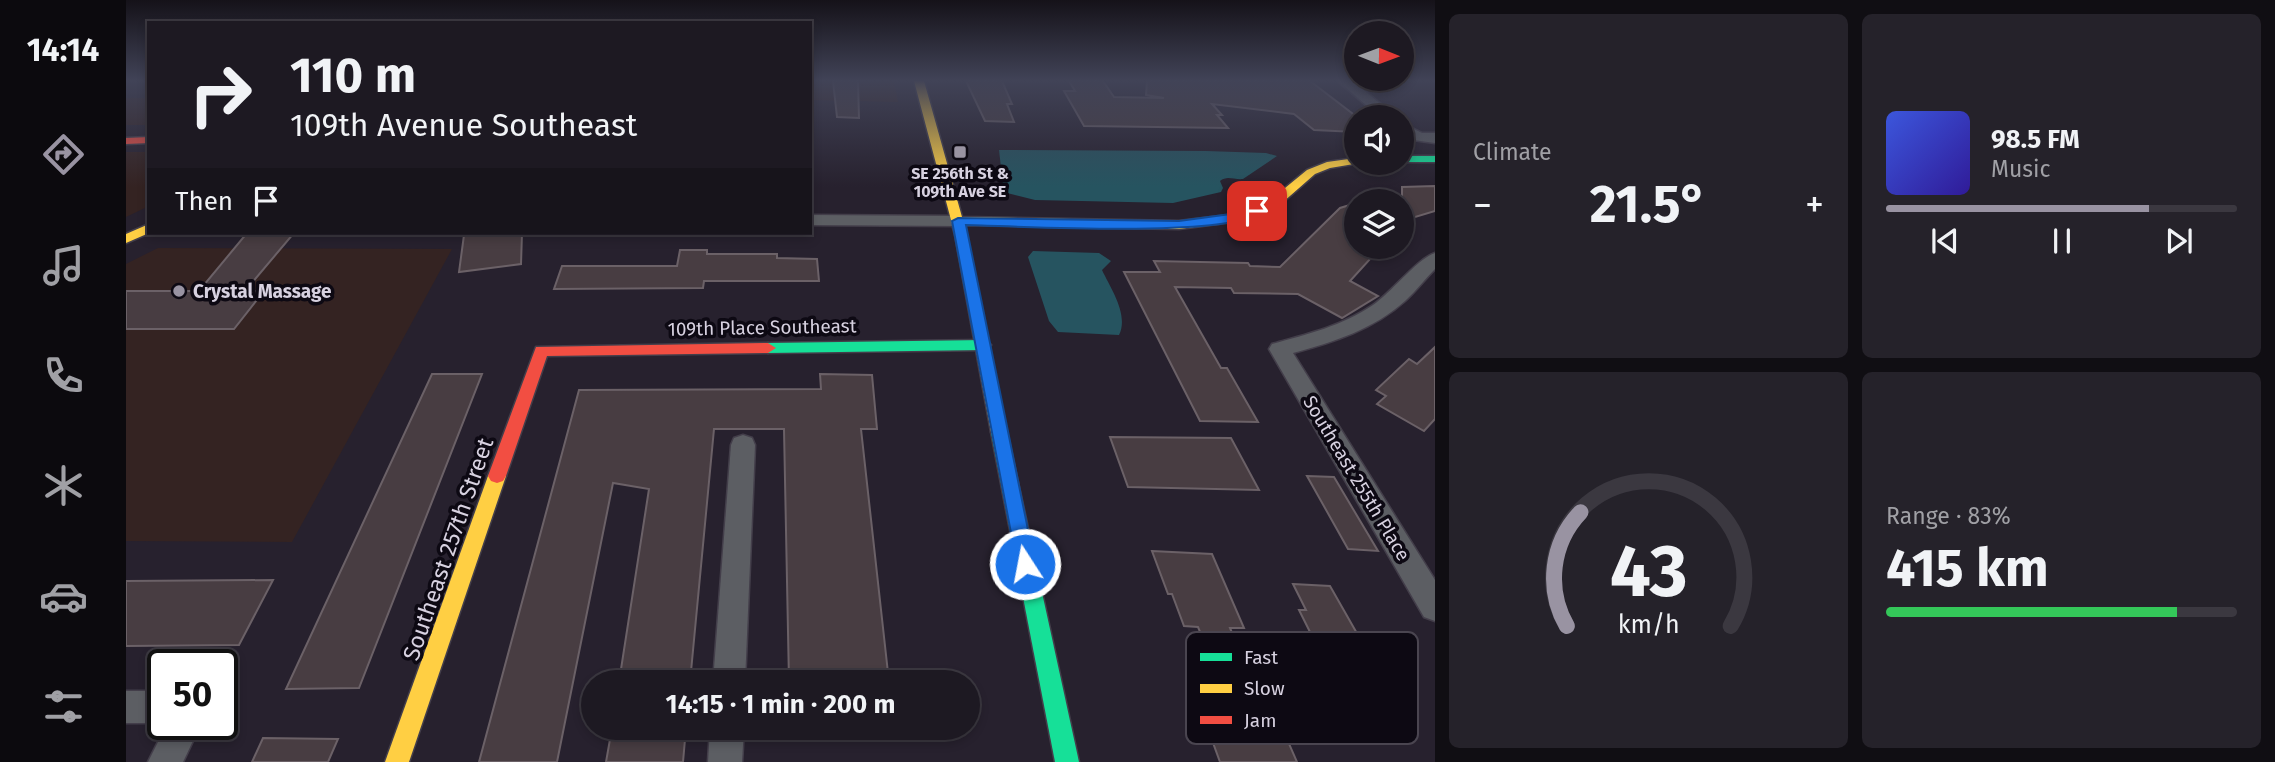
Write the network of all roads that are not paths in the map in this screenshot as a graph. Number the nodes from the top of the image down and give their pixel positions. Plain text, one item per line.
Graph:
1 (929, 117) edge
2 (1414, 134) edge
3 (1435, 138) edge
4 (147, 140) edge
5 (126, 141) edge
6 (1344, 163) edge
7 (812, 220) edge
8 (958, 221) junction
9 (147, 229) edge
10 (126, 239) edge
11 (1435, 260) edge
12 (984, 345) junction
13 (541, 351) joint
14 (743, 444) dead end
15 (1435, 607) edge
16 (730, 670) edge
17 (126, 707) edge
18 (147, 707) edge
19 (177, 740) edge
20 (726, 740) edge
21 (165, 762) edge
22 (397, 762) edge
23 (725, 762) edge
24 (1067, 762) edge

1 - 8 street
2 - 3 street
4 - 5 street
6 - 8 street
7 - 8 street
8 - 12 street
9 - 10 street
11 - 15 street, Southeast 255th Place
12 - 13 street, 109th Place Southeast
12 - 24 street
13 - 22 street, Southeast 257th Street
14 - 16 street
17 - 18 street
19 - 21 street
20 - 23 street

